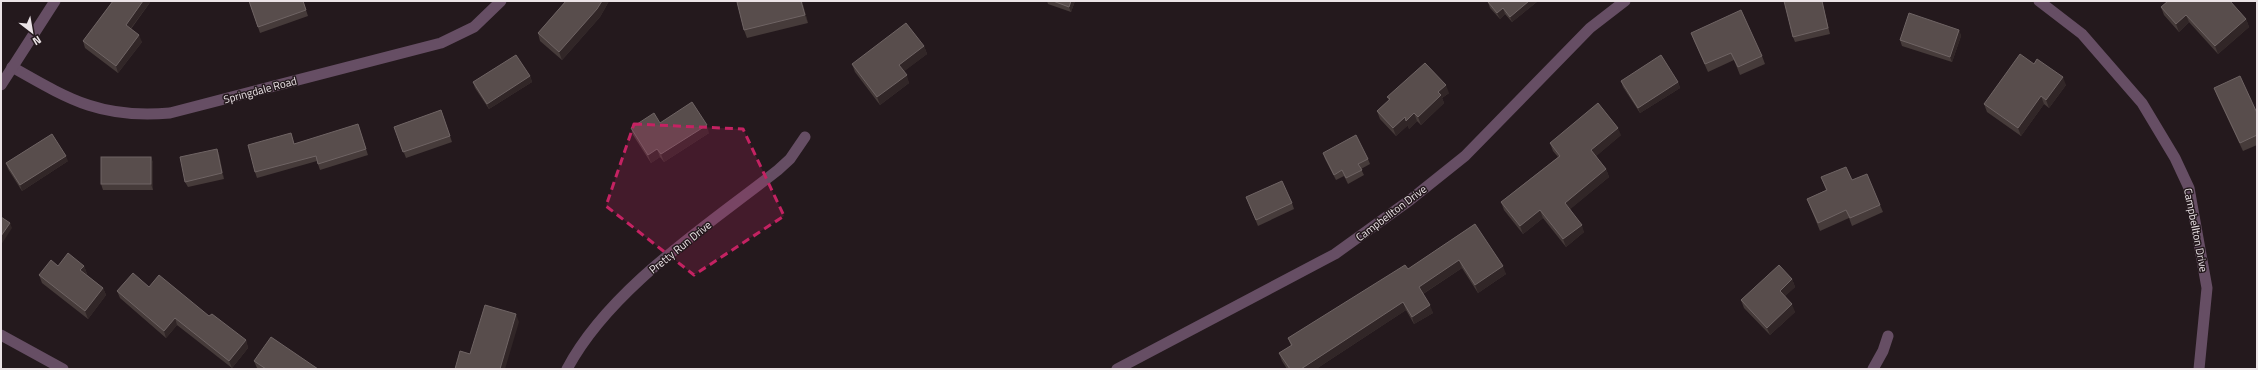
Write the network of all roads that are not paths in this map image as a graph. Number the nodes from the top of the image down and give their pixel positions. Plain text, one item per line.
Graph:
1 (55, 1) edge
2 (501, 1) edge
3 (1625, 1) edge
4 (2039, 1) edge
5 (12, 67) junction
6 (1, 85) edge
7 (805, 137) dead end
8 (1, 335) edge
9 (1888, 336) dead end
10 (63, 369) edge
11 (567, 369) edge
12 (1117, 369) edge
13 (1873, 369) edge
14 (2200, 369) edge

1 - 5 street
2 - 5 street, Springdale Road
3 - 12 street, Campbellton Drive
4 - 14 street, Campbellton Drive
5 - 6 street
7 - 11 street, Pretty Run Drive
8 - 10 street
9 - 13 street

